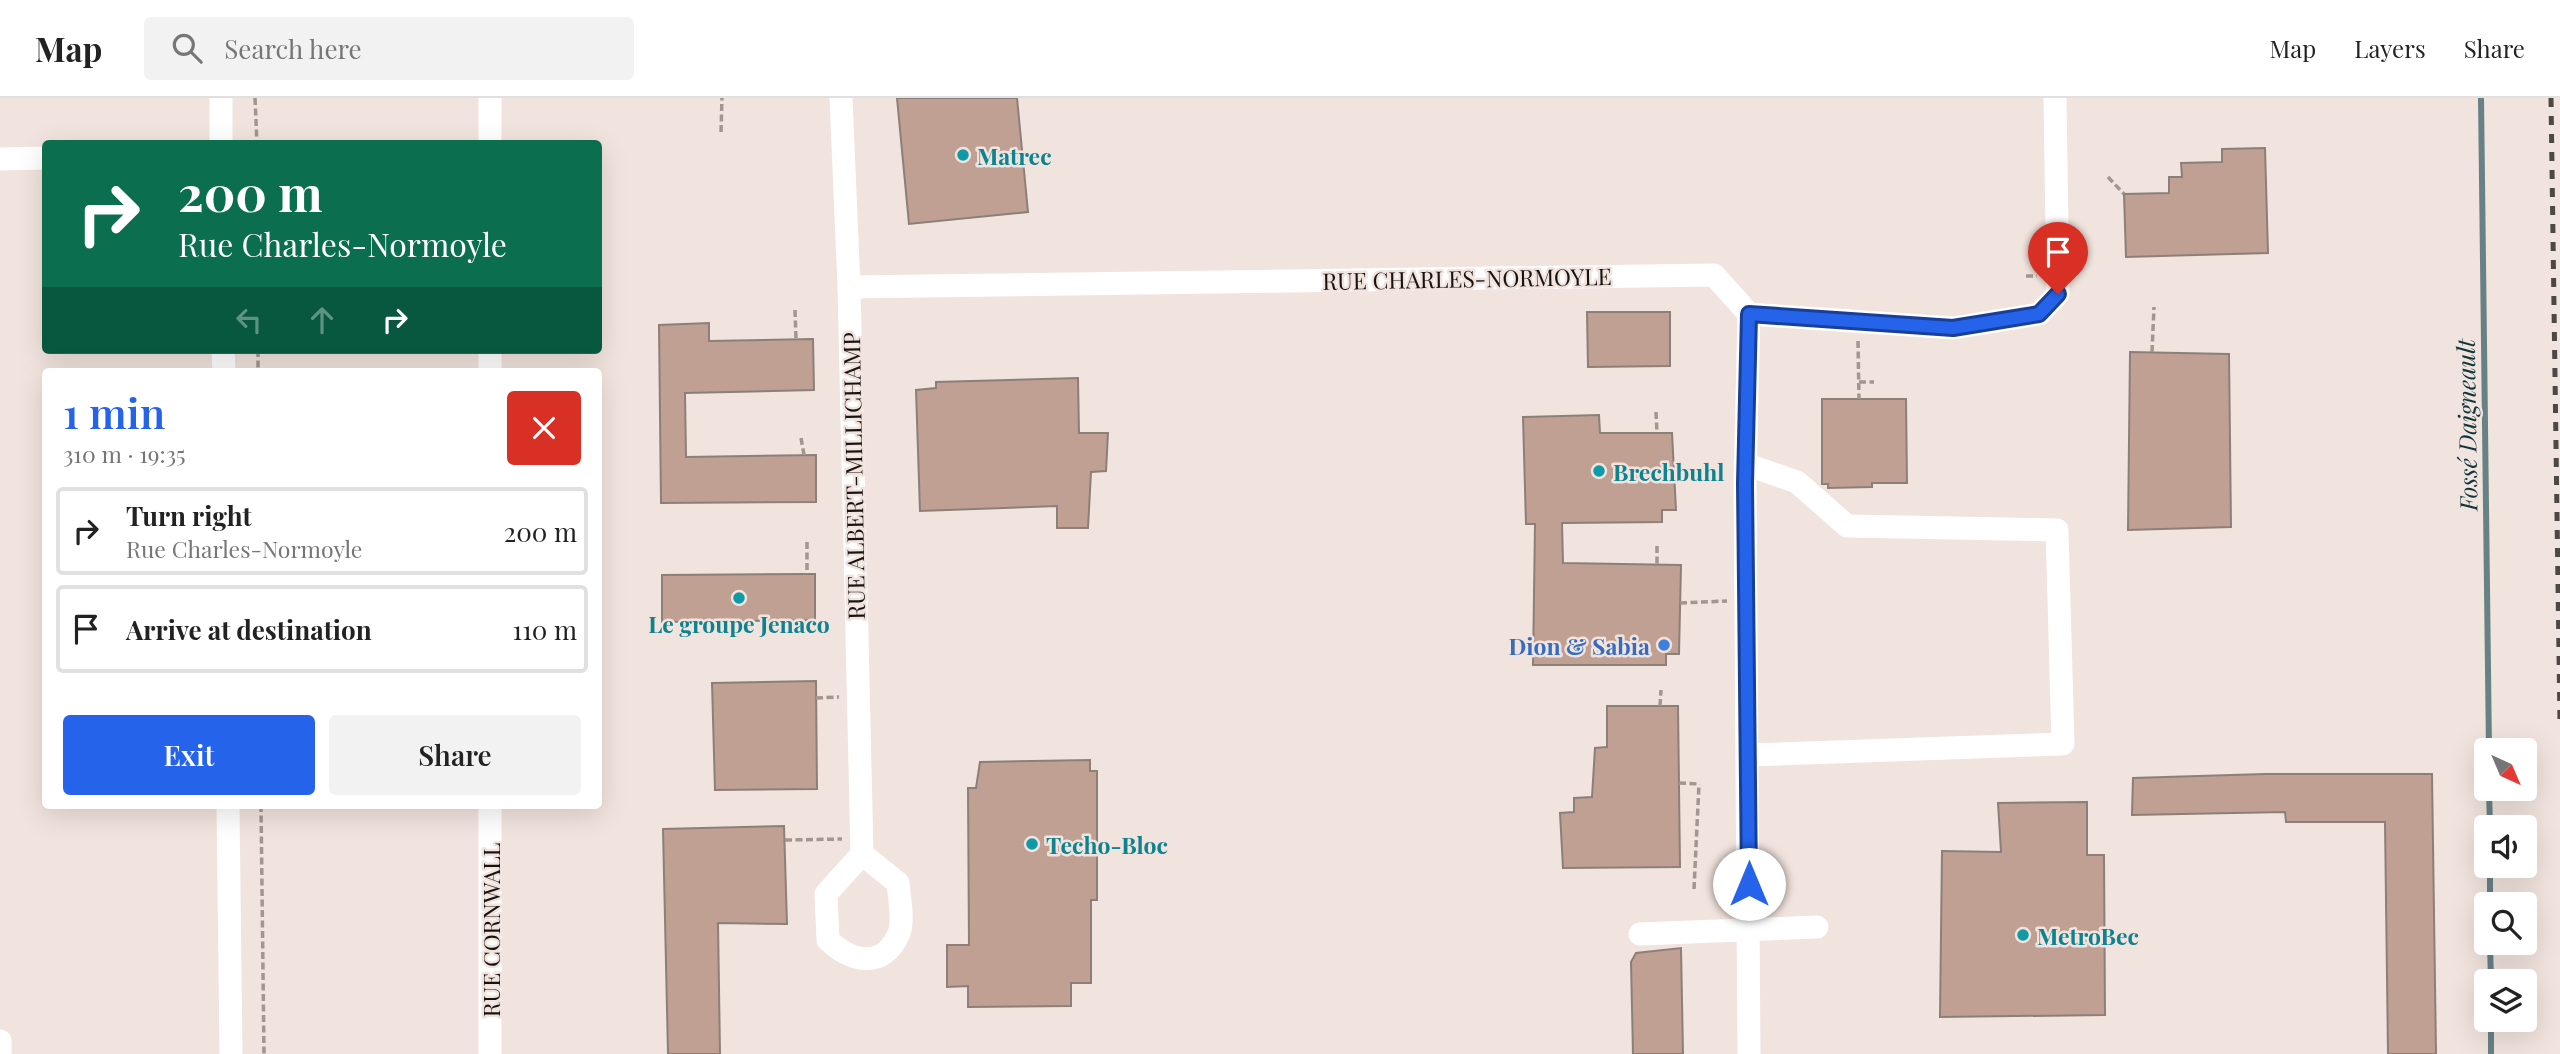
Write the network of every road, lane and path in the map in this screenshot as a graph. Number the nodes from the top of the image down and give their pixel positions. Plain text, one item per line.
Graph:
1 (221, 98) edge
2 (256, 98) edge
3 (490, 98) edge
4 (722, 98) edge
5 (841, 98) edge
6 (2055, 98) edge
7 (721, 132) dead end
8 (221, 140) edge
9 (257, 140) edge
10 (490, 140) edge
11 (42, 158) edge
12 (0, 159) edge
13 (2108, 177) dead end
14 (2124, 194) dead end
15 (849, 287) junction
16 (2154, 307) dead end
17 (795, 310) dead end
18 (1749, 314) junction
19 (1857, 321) junction
20 (796, 339) dead end
21 (2152, 352) dead end
22 (1859, 382) junction
23 (1874, 382) dead end
24 (1859, 399) dead end
25 (1656, 412) dead end
26 (1657, 433) dead end
27 (800, 438) dead end
28 (804, 455) dead end
29 (1745, 464) junction
30 (807, 542) dead end
31 (1657, 546) dead end
32 (1657, 564) dead end
33 (807, 574) dead end
34 (1746, 600) junction
35 (1680, 603) dead end
36 (1661, 690) dead end
37 (1660, 706) dead end
38 (1748, 755) junction
39 (1679, 783) dead end
40 (228, 809) edge
41 (261, 809) edge
42 (490, 809) edge
43 (785, 841) dead end
44 (862, 846) junction
45 (1694, 889) dead end
46 (1749, 928) junction
47 (1817, 928) dead end
48 (1640, 934) dead end
49 (0, 1041) edge
50 (0, 1054) edge
51 (231, 1054) edge
52 (264, 1054) edge
53 (490, 1054) edge
54 (1749, 1054) edge

1 - 8 street
2 - 9 path
3 - 10 street
4 - 7 path
5 - 15 street, RUE ALBERT-MILLICHAMP
6 - 19 street
11 - 12 street
13 - 14 path
15 - 18 street, RUE CHARLES-NORMOYLE
15 - 44 street, RUE ALBERT-MILLICHAMP
16 - 21 path
17 - 20 path
18 - 19 street
18 - 29 street
19 - 22 path
22 - 23 path
22 - 24 path
25 - 26 path
27 - 28 path
29 - 34 street
29 - 38 street
30 - 33 path
31 - 32 path
34 - 35 path
34 - 38 street
36 - 37 path
38 - 46 street
39 - 45 path
40 - 51 street
41 - 52 path
42 - 53 street, RUE CORNWALL
43 - 44 path
44 - 44 street
46 - 47 street
46 - 48 street
46 - 54 street
49 - 50 street

